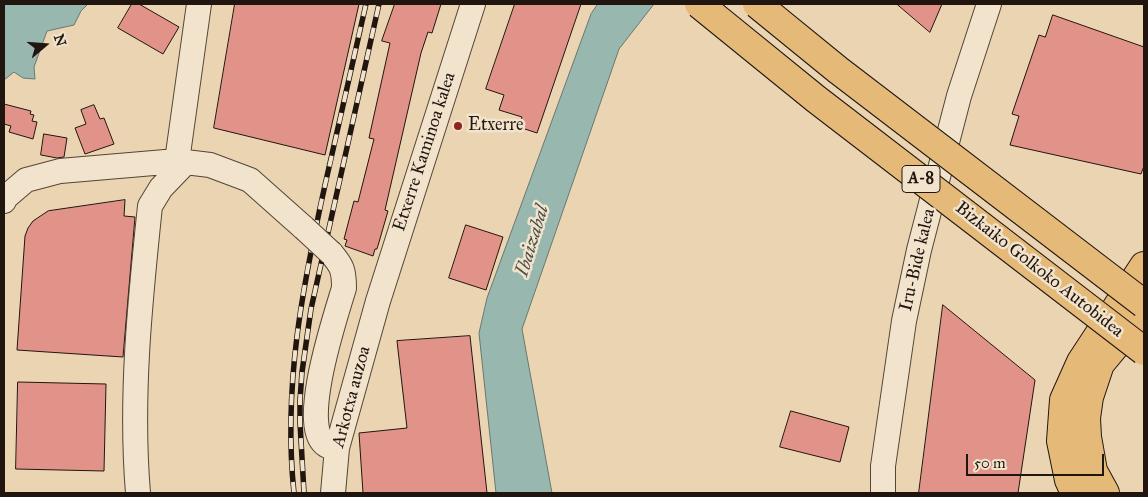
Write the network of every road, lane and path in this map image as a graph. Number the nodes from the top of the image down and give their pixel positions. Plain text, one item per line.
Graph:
1 (199, 4) edge
2 (473, 4) edge
3 (699, 4) edge
4 (757, 4) edge
5 (988, 4) edge
6 (181, 162) junction
7 (4, 201) edge
8 (1144, 266) edge
9 (378, 301) joint
10 (1144, 304) edge
11 (1144, 311) edge
12 (1144, 351) edge
13 (337, 448) junction
14 (138, 493) edge
15 (333, 493) edge
16 (882, 493) edge
17 (1075, 493) edge
18 (1105, 493) edge

1 - 6 street
2 - 9 street, Etxerre Kaminoa kalea
3 - 12 highway, Bizkaiko Golkoko Autobidea / A-8, bridge
4 - 10 highway, Bizkaiko Golkoko Autobidea / A-8, bridge
5 - 16 street, Iru-Bide kalea
6 - 7 street
6 - 13 street, bridge
6 - 14 street
8 - 17 highway
9 - 13 street, Arkotxa auzoa
11 - 18 highway
13 - 15 street, Arkotxa auzoa

